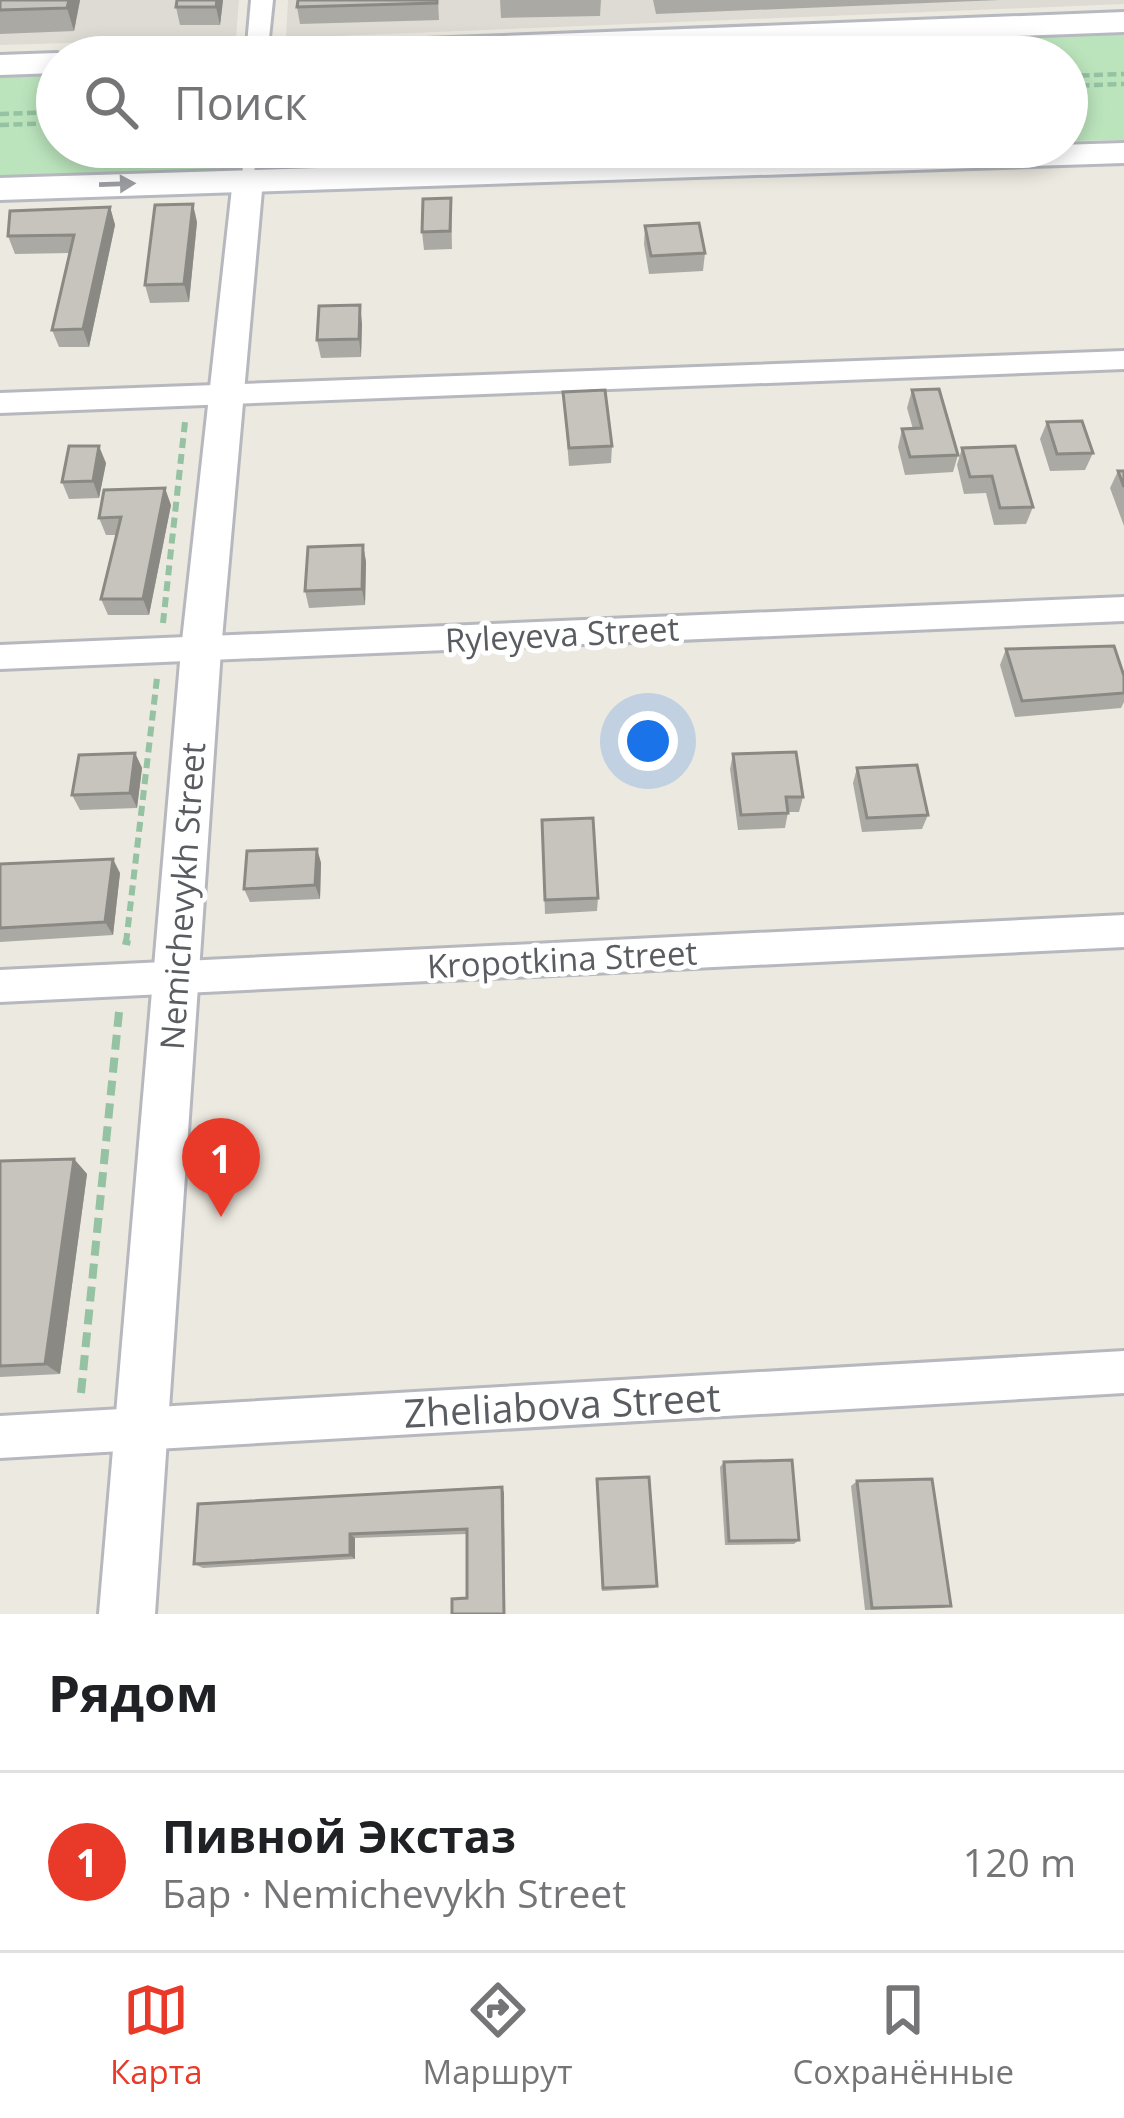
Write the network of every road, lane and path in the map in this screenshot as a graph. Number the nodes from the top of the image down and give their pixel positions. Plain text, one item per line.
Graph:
1 (262, 0) edge
2 (1124, 22) edge
3 (259, 36) edge
4 (767, 36) edge
5 (36, 64) edge
6 (0, 65) edge
7 (1124, 74) edge
8 (1088, 75) edge
9 (1124, 83) edge
10 (1088, 85) edge
11 (36, 113) edge
12 (0, 114) edge
13 (36, 124) edge
14 (0, 125) edge
15 (1088, 153) edge
16 (1124, 153) edge
17 (201, 168) edge
18 (248, 168) edge
19 (0, 189) edge
20 (1124, 360) edge
21 (208, 396) junction
22 (0, 404) edge
23 (1124, 609) edge
24 (181, 650) junction
25 (0, 657) edge
26 (1124, 931) edge
27 (176, 977) junction
28 (122, 980) junction
29 (0, 986) edge
30 (1124, 1372) edge
31 (142, 1427) junction
32 (78, 1432) junction
33 (0, 1437) edge
34 (127, 1614) edge

1 - 3 street
2 - 4 main road
5 - 6 main road
7 - 8 path
9 - 10 path
11 - 12 path
13 - 14 path
15 - 16 main road
19 -> 17 main road
18 - 21 street, Nemichevykh Street
20 - 21 street
21 - 22 street
21 - 24 street, Nemichevykh Street
21 - 24 path
23 - 24 street, Ryleyeva Street
24 - 25 street, Ryleyeva Street
24 - 27 street, Nemichevykh Street
24 - 28 path
26 - 27 street, Kropotkina Street
27 - 28 street, Kropotkina Street
27 - 31 street, Nemichevykh Street
28 - 29 street, Kropotkina Street
28 - 32 path
30 - 31 street, Zheliabova Street
31 - 32 street, Zheliabova Street
31 - 34 street, Nemichevykh Street
32 - 33 street, Zheliabova Street

